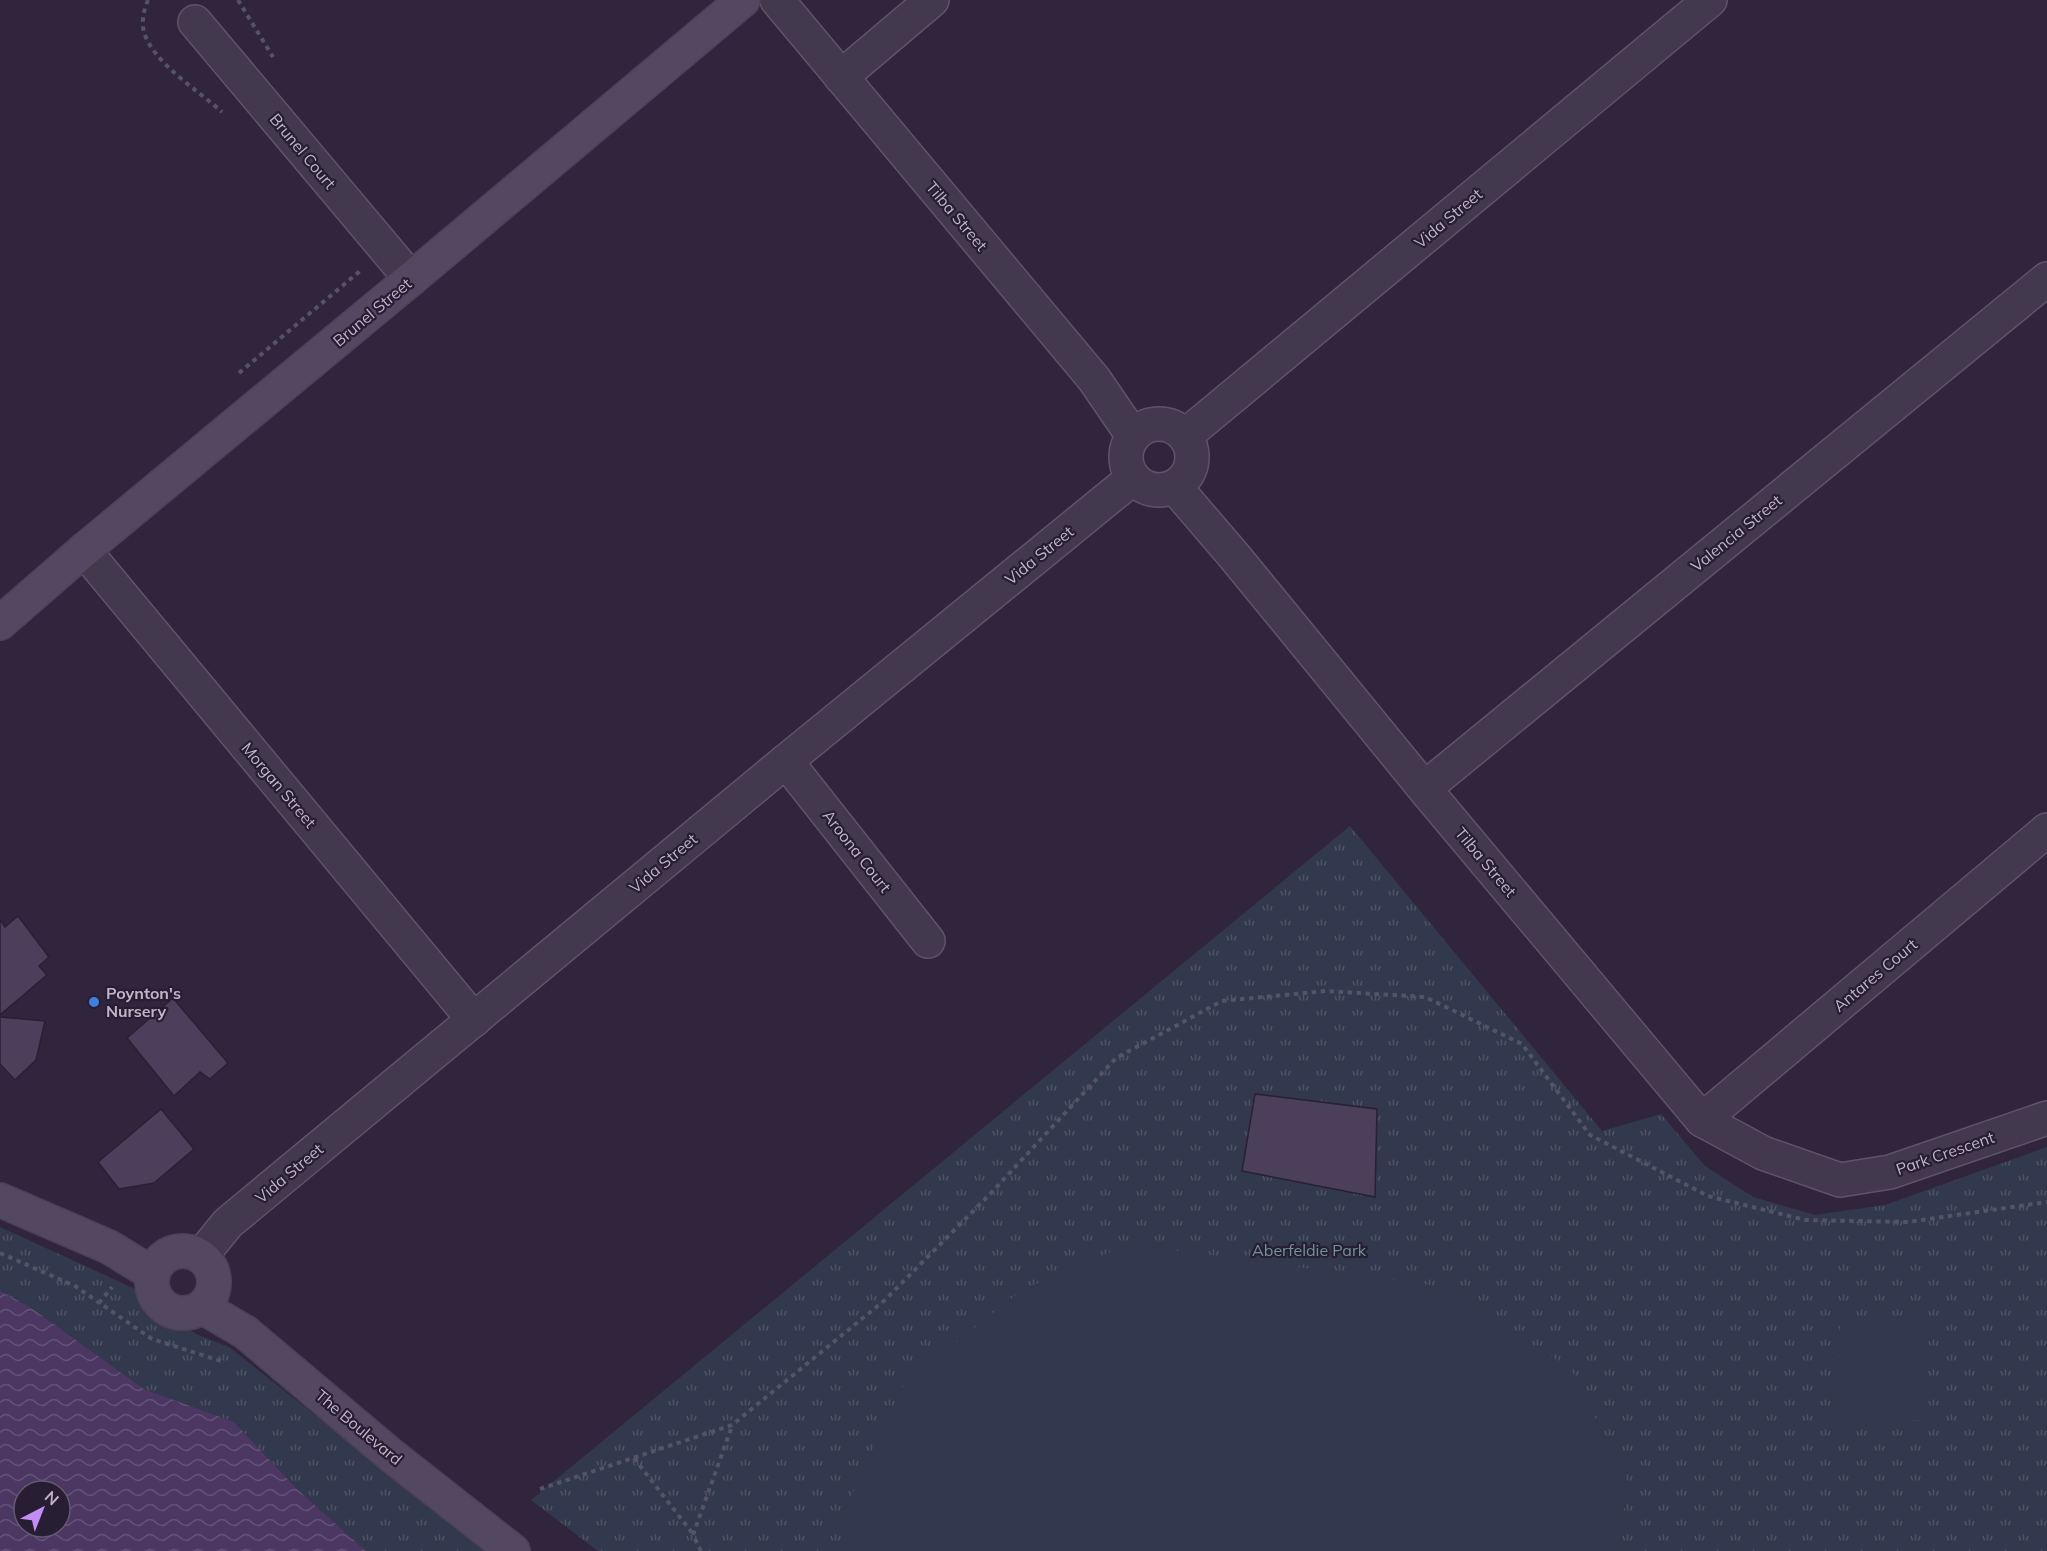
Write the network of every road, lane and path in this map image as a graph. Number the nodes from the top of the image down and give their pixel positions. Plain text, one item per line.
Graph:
1 (148, 0) edge
2 (743, 0) edge
3 (777, 0) edge
4 (932, 0) edge
5 (1710, 0) edge
6 (195, 22) dead end
7 (841, 78) junction
8 (230, 118) dead end
9 (352, 262) dead end
10 (360, 272) dead end
11 (411, 279) junction
12 (2047, 279) edge
13 (1133, 436) junction
14 (1185, 436) junction
15 (1133, 478) junction
16 (1175, 487) junction
17 (84, 550) junction
18 (0, 623) edge
19 (786, 761) junction
20 (1425, 788) junction
21 (2047, 830) edge
22 (928, 941) dead end
23 (474, 1020) junction
24 (2047, 1118) edge
25 (1702, 1120) junction
26 (1840, 1180) joint
27 (0, 1200) edge
28 (2047, 1202) edge
29 (0, 1253) edge
30 (201, 1256) junction
31 (153, 1274) junction
32 (99, 1302) dead end
33 (202, 1307) junction
34 (732, 1425) junction
35 (634, 1458) junction
36 (540, 1489) dead end
37 (693, 1535) junction
38 (513, 1551) edge
39 (701, 1551) edge

1 - 8 path
2 - 11 street, Brunel Street
3 - 7 street, Tilba Street
4 - 7 street
5 - 14 street, Vida Street
6 - 11 street, Brunel Court
7 - 13 street, Tilba Street
9 - 10 path
11 - 17 street, Brunel Street
12 - 20 street, Valencia Street
13 - 14 street
13 - 15 street
14 - 16 street
15 - 16 street
15 - 19 street, Vida Street
16 - 20 street, Tilba Street
17 - 18 street, Brunel Street
17 - 23 street, Morgan Street
19 - 22 street, Aroona Court
19 - 23 street, Vida Street
20 - 25 street, Tilba Street
21 - 25 street, Antares Court
23 - 30 street, Vida Street
24 - 26 street, Park Crescent
25 - 26 street, Tilba Street
27 - 31 street
28 - 34 path
29 - 32 path
30 - 31 street
30 - 33 street
31 - 33 street
33 - 38 street, The Boulevard
34 - 35 path
34 - 37 path
35 - 36 path
35 - 37 path
37 - 39 path

